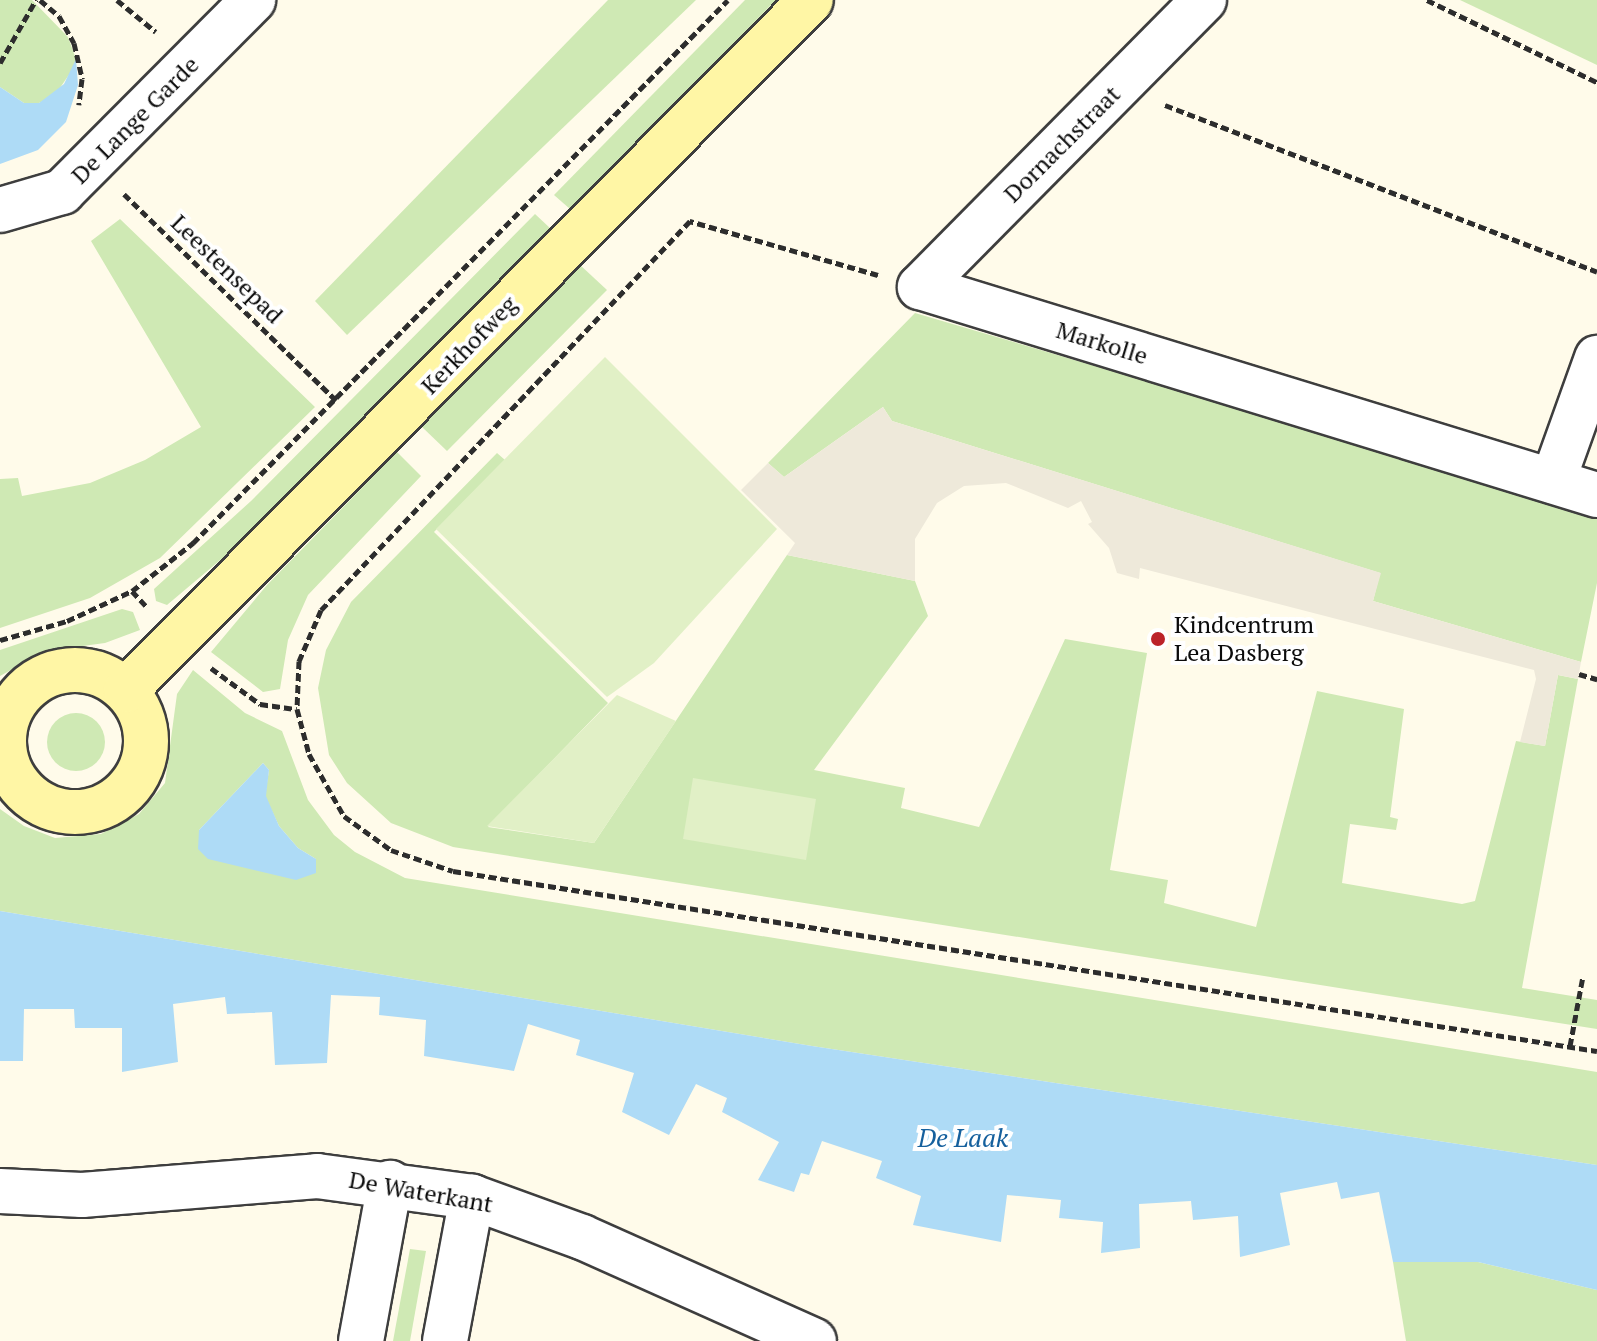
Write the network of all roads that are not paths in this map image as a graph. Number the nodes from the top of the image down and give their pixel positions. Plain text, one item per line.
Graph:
1 (253, 0) edge
2 (811, 0) edge
3 (1204, 0) edge
4 (0, 210) edge
5 (920, 287) joint
6 (1597, 358) edge
7 (1553, 481) junction
8 (1597, 495) edge
9 (126, 690) junction
10 (2, 728) edge
11 (390, 1183) junction
12 (0, 1191) edge
13 (472, 1197) junction
14 (361, 1341) edge
15 (445, 1341) edge
16 (814, 1341) edge

1 - 4 street, De Lange Garde
2 - 9 street, Kerkhofweg
3 - 5 street, Dornachstraat
5 - 7 street, Markolle
6 - 7 street
7 - 8 street, Markolle
9 - 10 street
9 - 10 street
11 - 12 street, De Waterkant
11 - 13 street, De Waterkant
11 - 14 street
13 - 15 street
13 - 16 street, De Waterkant

